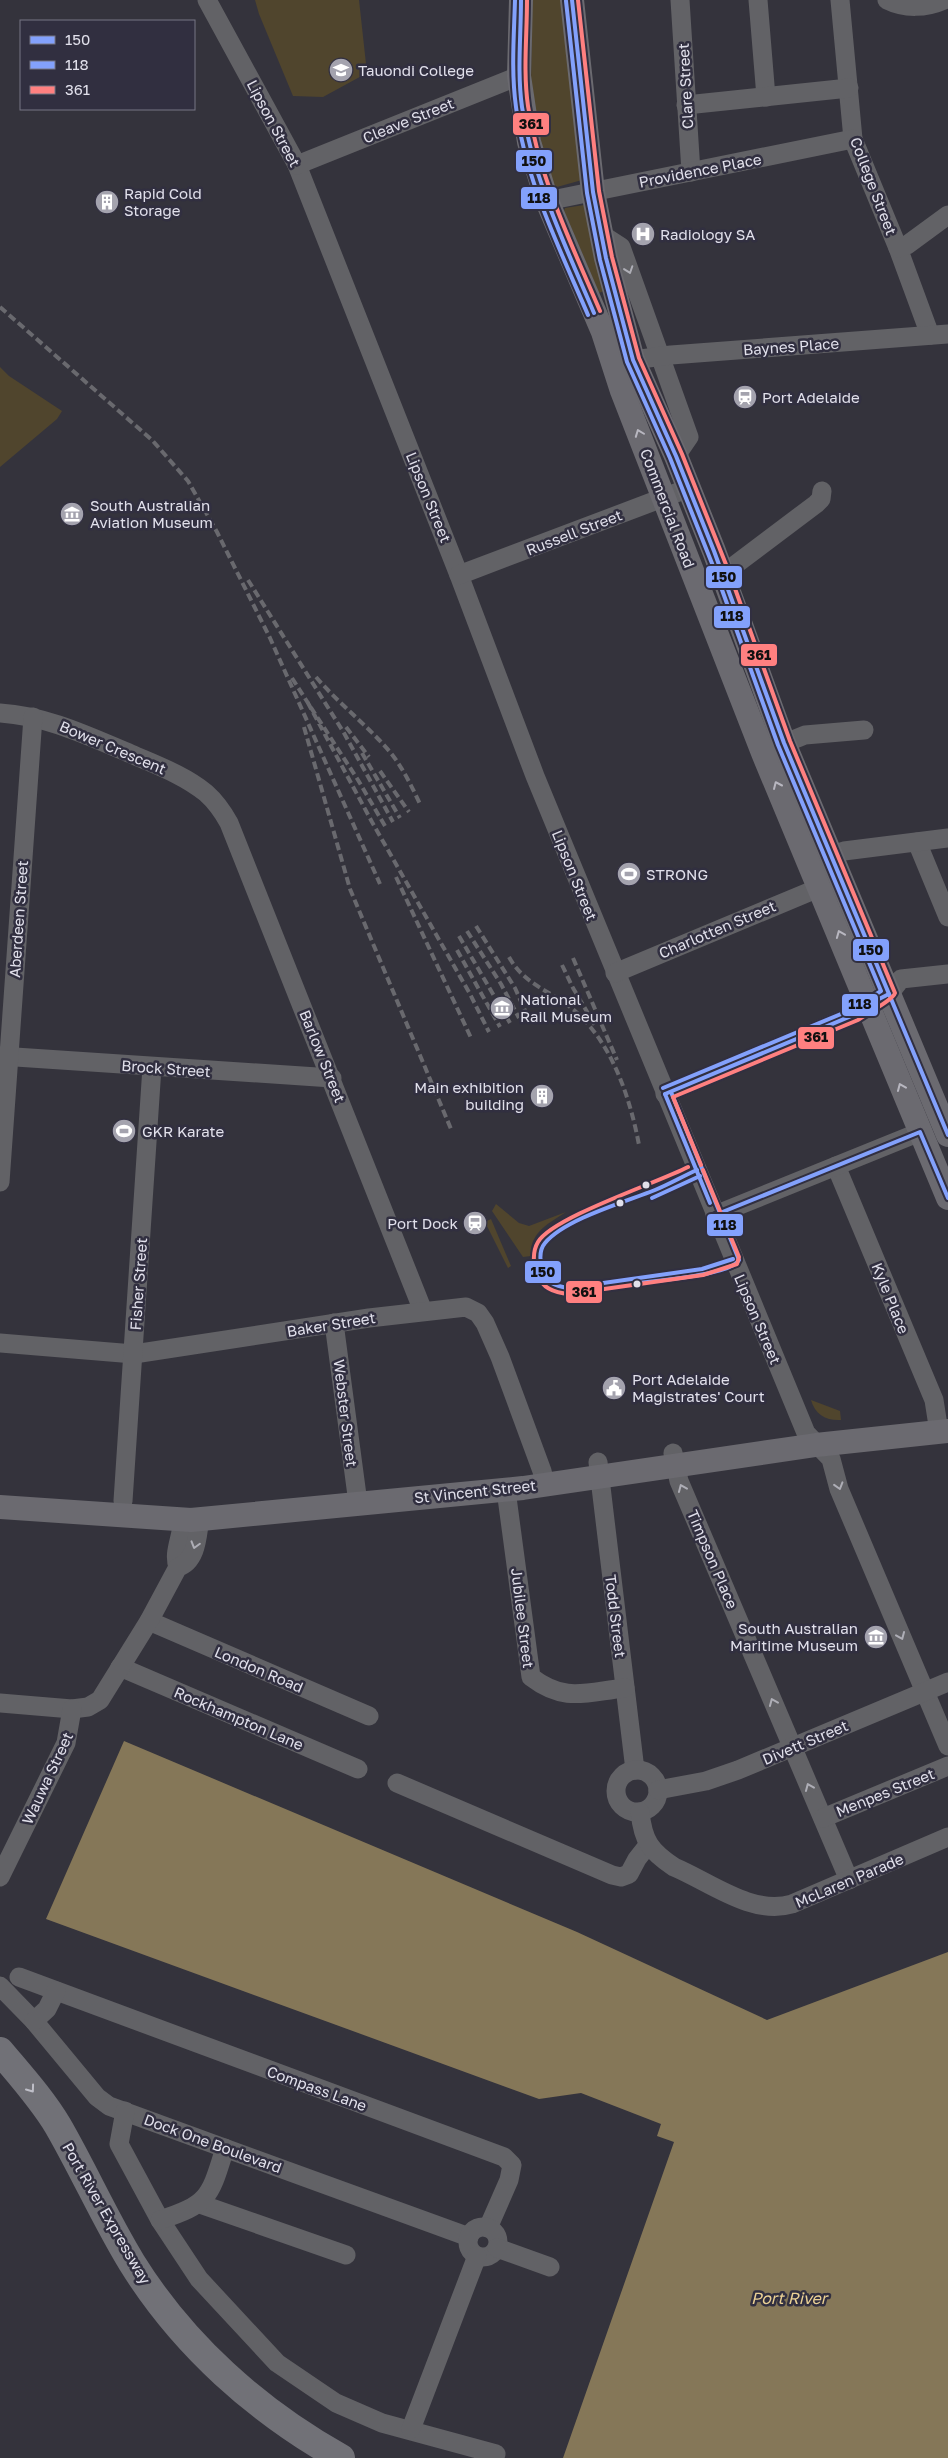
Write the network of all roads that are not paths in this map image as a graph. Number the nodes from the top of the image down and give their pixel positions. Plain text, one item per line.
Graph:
1 (207, 0) edge
2 (521, 0) edge
3 (572, 0) edge
4 (680, 0) edge
5 (758, 0) edge
6 (840, 0) edge
7 (887, 0) edge
8 (944, 0) edge
9 (519, 76) junction
10 (849, 88) junction
11 (766, 97) junction
12 (686, 105) junction
13 (853, 139) junction
14 (297, 165) junction
15 (691, 172) junction
16 (593, 192) junction
17 (547, 201) junction
18 (948, 215) edge
19 (601, 234) junction
20 (898, 248) junction
21 (603, 332) junction
22 (939, 335) edge
23 (659, 356) junction
24 (633, 360) junction
25 (622, 391) junction
26 (676, 456) junction
27 (689, 488) junction
28 (822, 491) dead end
29 (664, 498) junction
30 (714, 551) junction
31 (723, 574) junction
32 (459, 575) junction
33 (696, 580) junction
34 (0, 713) edge
35 (33, 717) junction
36 (864, 730) dead end
37 (784, 743) junction
38 (763, 752) junction
39 (217, 804) joint
40 (805, 821) junction
41 (948, 838) edge
42 (917, 842) junction
43 (831, 855) junction
44 (820, 887) junction
45 (948, 917) edge
46 (615, 973) junction
47 (948, 974) edge
48 (948, 986) edge
49 (879, 999) junction
50 (4, 1057) edge
51 (152, 1068) junction
52 (332, 1078) junction
53 (666, 1094) junction
54 (947, 1129) edge
55 (920, 1132) junction
56 (836, 1166) junction
57 (0, 1182) edge
58 (948, 1198) edge
59 (715, 1215) junction
60 (423, 1311) junction
61 (334, 1323) junction
62 (0, 1343) edge
63 (134, 1354) junction
64 (943, 1425) edge
65 (811, 1439) junction
66 (674, 1459) junction
67 (598, 1470) junction
68 (544, 1477) junction
69 (506, 1490) junction
70 (0, 1492) edge
71 (357, 1496) junction
72 (123, 1501) junction
73 (0, 1507) edge
74 (191, 1512) junction
75 (149, 1621) junction
76 (120, 1667) junction
77 (948, 1682) edge
78 (625, 1688) junction
79 (925, 1692) junction
80 (0, 1703) edge
81 (72, 1709) junction
82 (369, 1716) dead end
83 (948, 1746) edge
84 (792, 1747) junction
85 (948, 1766) edge
86 (358, 1769) dead end
87 (635, 1770) junction
88 (398, 1783) dead end
89 (658, 1790) junction
90 (640, 1812) junction
91 (823, 1818) junction
92 (948, 1837) edge
93 (648, 1845) junction
94 (0, 1877) edge
95 (849, 1880) junction
96 (19, 1977) dead end
97 (0, 1986) edge
98 (56, 1991) junction
99 (34, 2021) junction
100 (0, 2051) edge
101 (0, 2079) edge
102 (124, 2111) junction
103 (225, 2148) junction
104 (200, 2204) junction
105 (160, 2220) junction
106 (488, 2228) junction
107 (469, 2237) junction
108 (497, 2248) junction
109 (346, 2255) dead end
110 (478, 2256) junction
111 (550, 2267) dead end
112 (411, 2429) junction
113 (496, 2454) dead end
114 (314, 2458) edge
115 (341, 2458) edge

1 - 14 street, Lipson Street
2 - 9 main road, Commercial Road
3 - 16 main road, Commercial Road
4 - 12 street, Clare Street
5 - 11 street
6 - 10 street, College Street
7 - 8 street
9 - 14 street, Cleave Street
9 - 17 main road, Commercial Road
10 - 11 street
10 - 13 street, College Street
11 - 12 street
12 - 15 street, Clare Street
13 - 15 street, Providence Place
13 - 20 street, College Street
14 - 32 street, Lipson Street
15 - 16 street, Providence Place
16 - 17 street, Providence Place
16 - 19 main road, Commercial Road
17 - 21 main road, Commercial Road
18 - 20 street
19 -> 23 street, Commercial Road
19 - 24 main road, Commercial Road
20 - 22 street, College Street
21 - 24 main road
21 - 25 main road, Commercial Road
22 - 23 street, Baynes Place
23 - 24 street, Baynes Place
23 - 26 street, Commercial Road
24 - 25 main road
24 - 26 main road, Commercial Road
29 -> 25 main road, Commercial Road
26 - 27 main road, Commercial Road
27 - 29 street, Russell Street
27 - 30 main road, Commercial Road
28 - 31 street
29 - 32 street, Russell Street
29 - 33 main road, Commercial Road
30 - 31 main road, Commercial Road
30 - 33 main road
31 - 37 main road, Commercial Road
32 - 46 street, Lipson Street
33 - 38 main road, Commercial Road
34 - 35 street, Bower Crescent
35 - 39 street, Bower Crescent
35 - 50 street, Aberdeen Street
36 - 37 street
37 - 38 street
37 - 40 main road, Commercial Road
40 -> 38 main road, Commercial Road
39 - 52 street, Barlow Street
40 - 43 main road, Commercial Road
40 - 44 main road, Commercial Road
41 - 42 street
42 - 43 street
42 - 45 street
43 - 49 main road, Commercial Road
44 - 46 street, Charlotten Street
49 -> 44 main road, Commercial Road
46 - 53 street, Lipson Street
47 - 49 street
48 - 49 street
49 - 53 street
49 - 54 main road, Commercial Road
55 -> 49 main road, Commercial Road
50 - 51 street, Brock Street
50 - 57 street, Aberdeen Street
51 - 52 street, Brock Street
51 - 63 street, Fisher Street
52 - 60 street, Barlow Street
53 - 59 street, Lipson Street
55 - 56 street
55 - 58 main road, Commercial Road
56 - 59 street
56 - 64 street, Kyle Place
59 - 65 street, Lipson Street
60 - 61 street, Baker Street
60 - 68 street, Baker Street
61 - 63 street, Baker Street
61 - 71 street, Webster Street
62 - 63 street, Baker Street
63 - 72 street, Fisher Street
64 - 65 main road, St Vincent Street
65 - 66 main road, St Vincent Street
65 -> 79 street, Lipson Street
66 - 67 main road, St Vincent Street
84 -> 66 street, Timpson Place
67 - 68 main road, St Vincent Street
67 - 78 street, Todd Street
68 - 69 main road, St Vincent Street
68 - 71 main road, St Vincent Street
69 - 71 main road, St Vincent Street
69 - 78 street, Jubilee Street
70 - 72 main road, St Vincent Street
71 - 74 main road, St Vincent Street
72 - 74 main road, St Vincent Street
73 - 74 main road, St Vincent Street
74 - 75 street
75 - 76 street
75 - 82 street, London Road
76 - 81 street
76 - 86 street, Rockhampton Lane
77 - 79 street, Divett Street
78 - 87 street, Todd Street
79 - 83 street, Lipson Street
79 - 84 street, Divett Street
80 - 81 street
81 - 94 street, Wauwa Street
84 - 89 street, Divett Street
91 -> 84 street, Timpson Place
85 - 91 street, Menpes Street
87 - 89 street
87 - 90 street
88 - 93 street
89 - 90 street
90 - 93 street
91 - 95 street, Timpson Place
92 - 95 street, McLaren Parade
93 - 95 street, McLaren Parade
96 - 98 street, Compass Lane
97 - 99 street, Dock One Boulevard
98 - 99 street
98 - 106 street, Compass Lane
99 - 102 street, Dock One Boulevard
100 -> 115 highway, Port River Expressway
101 - 114 highway, Port River Expressway
102 - 103 street, Dock One Boulevard
102 - 105 street
103 - 104 street
103 - 107 street, Dock One Boulevard
104 - 105 street
104 - 109 street
105 - 112 street
106 - 107 street
106 - 108 street
107 - 110 street
108 - 110 street
108 - 111 street
110 - 112 street
112 - 113 street

